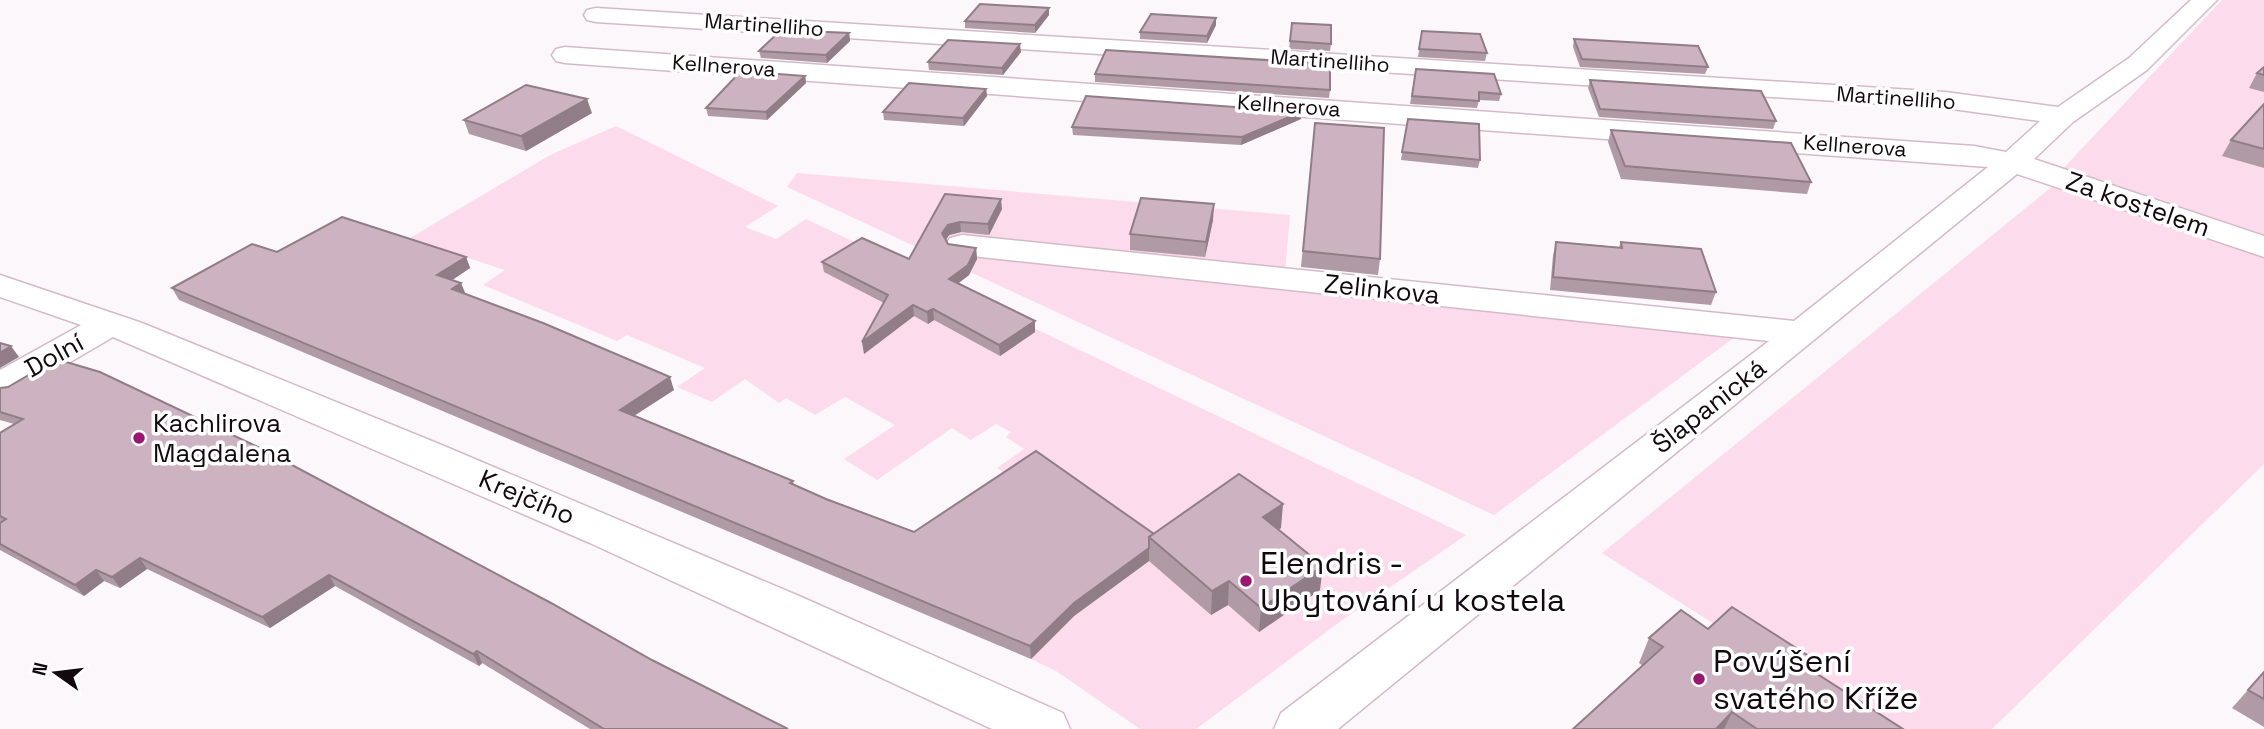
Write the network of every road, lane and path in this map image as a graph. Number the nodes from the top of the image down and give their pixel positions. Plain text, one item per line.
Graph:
1 (2205, 0) edge
2 (596, 15) dead end
3 (565, 55) dead end
4 (2063, 116) junction
5 (2013, 162) junction
6 (962, 245) edge
7 (2264, 247) edge
8 (0, 286) edge
9 (109, 324) junction
10 (1802, 333) junction
11 (0, 386) edge
12 (1044, 729) edge
13 (1300, 729) edge

1 - 4 street, Šlapanická
2 - 4 street, Martinelliho
3 - 5 street, Kellnerova
4 - 5 street, Šlapanická
5 - 7 street, Za kostelem
5 - 10 street, Šlapanická
6 - 10 street, Zelinkova
8 - 9 street, Krejčího
9 - 11 street, Dolní
9 - 12 street, Krejčího
10 - 13 street, Šlapanická

